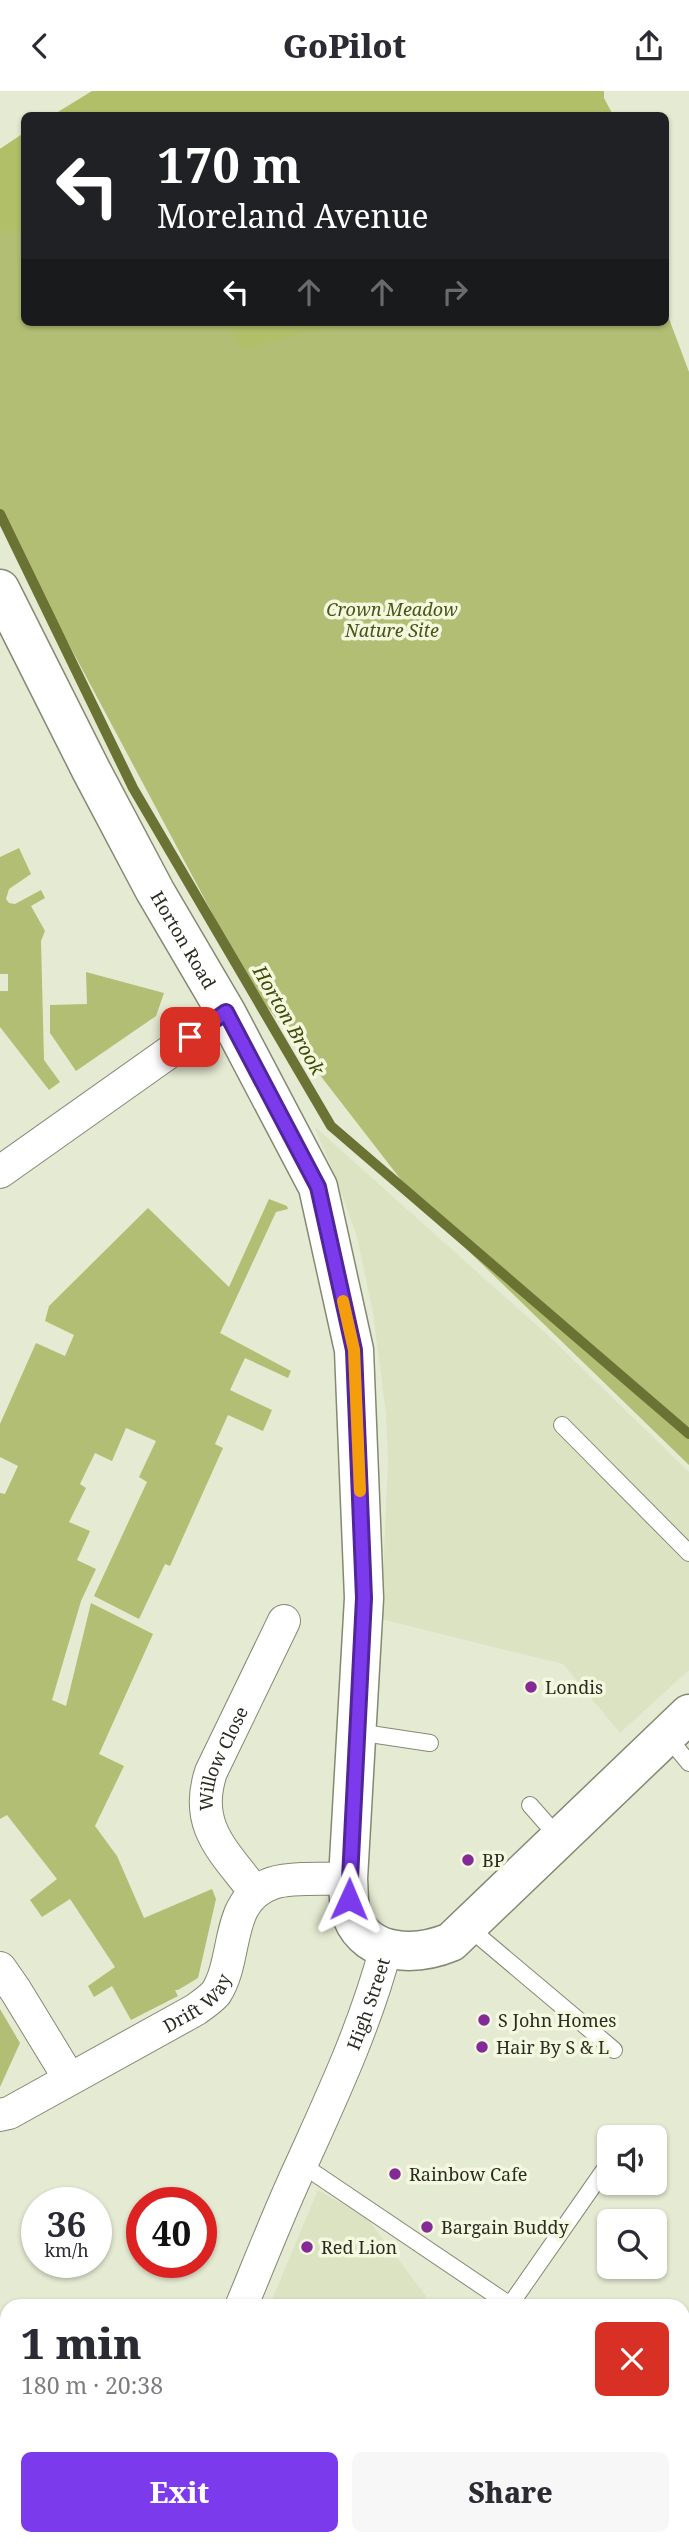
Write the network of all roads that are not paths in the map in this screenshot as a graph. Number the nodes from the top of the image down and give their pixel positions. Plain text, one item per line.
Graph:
1 (0, 590) edge
2 (226, 1012) junction
3 (0, 1172) edge
4 (562, 1425) dead end
5 (689, 1553) edge
6 (284, 1621) dead end
7 (357, 1731) junction
8 (681, 1737) edge
9 (430, 1743) dead end
10 (530, 1805) dead end
11 (559, 1837) junction
12 (348, 1879) junction
13 (254, 1891) junction
14 (468, 1927) junction
15 (386, 1948) junction
16 (0, 1968) edge
17 (614, 2050) dead end
18 (69, 2078) junction
19 (0, 2115) edge
20 (301, 2164) junction
21 (597, 2180) edge
22 (244, 2299) edge
23 (501, 2299) edge
24 (514, 2299) edge

1 - 2 street, Horton Road
2 - 3 street
2 - 7 street, Horton Road
4 - 5 lane
6 - 13 street, Willow Close
7 - 9 lane
7 - 12 street, Horton Road
8 - 11 street, High Street
10 - 11 lane
11 - 14 street, High Street
12 - 13 street
12 - 15 street, Horton Road
13 - 18 street, Drift Way
14 - 15 street, High Street
14 - 17 lane
15 - 20 street, High Street
16 - 18 street
18 - 19 street, Drift Way
20 - 22 street, High Street
20 - 23 lane
21 - 24 lane

